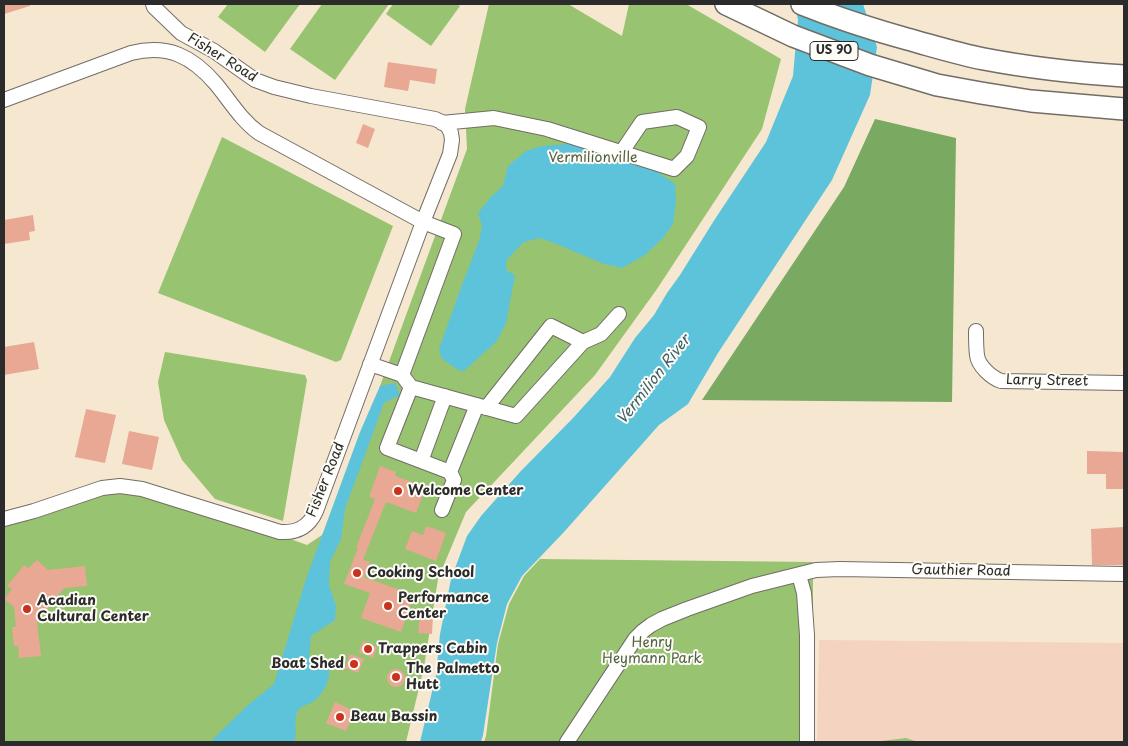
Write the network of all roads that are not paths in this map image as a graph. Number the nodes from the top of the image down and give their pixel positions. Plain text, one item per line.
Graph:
1 (802, 4) edge
2 (156, 5) edge
3 (730, 5) edge
4 (182, 33) junction
5 (173, 52) junction
6 (1124, 76) edge
7 (4, 100) edge
8 (1124, 109) edge
9 (442, 122) junction
10 (621, 152) junction
11 (423, 222) junction
12 (619, 314) dead end
13 (976, 331) dead end
14 (583, 342) junction
15 (370, 364) junction
16 (402, 375) junction
17 (1124, 383) edge
18 (411, 387) junction
19 (445, 396) junction
20 (481, 406) junction
21 (422, 461) junction
22 (450, 472) junction
23 (442, 510) dead end
24 (4, 519) edge
25 (1124, 574) edge
26 (799, 575) junction
27 (567, 742) edge
28 (807, 742) edge

1 - 6 highway, US 90
2 - 4 street
3 - 8 highway, US 90
4 - 5 street, Fisher Road
4 - 9 street, Fisher Road
5 - 7 street, Fisher Road
5 - 11 street, Fisher Road
9 - 10 street
9 - 11 street, Fisher Road
10 - 10 street
11 - 15 street, Fisher Road
11 - 16 street
12 - 14 street
13 - 17 street, Larry Street
14 - 20 street
14 - 20 street
15 - 16 street
15 - 24 street, Fisher Road
16 - 18 street
18 - 19 street
18 - 21 street
19 - 20 street
19 - 21 street
20 - 22 street
21 - 22 street
22 - 23 street
25 - 26 street, Gauthier Road
26 - 27 street, Gauthier Road
26 - 28 street

